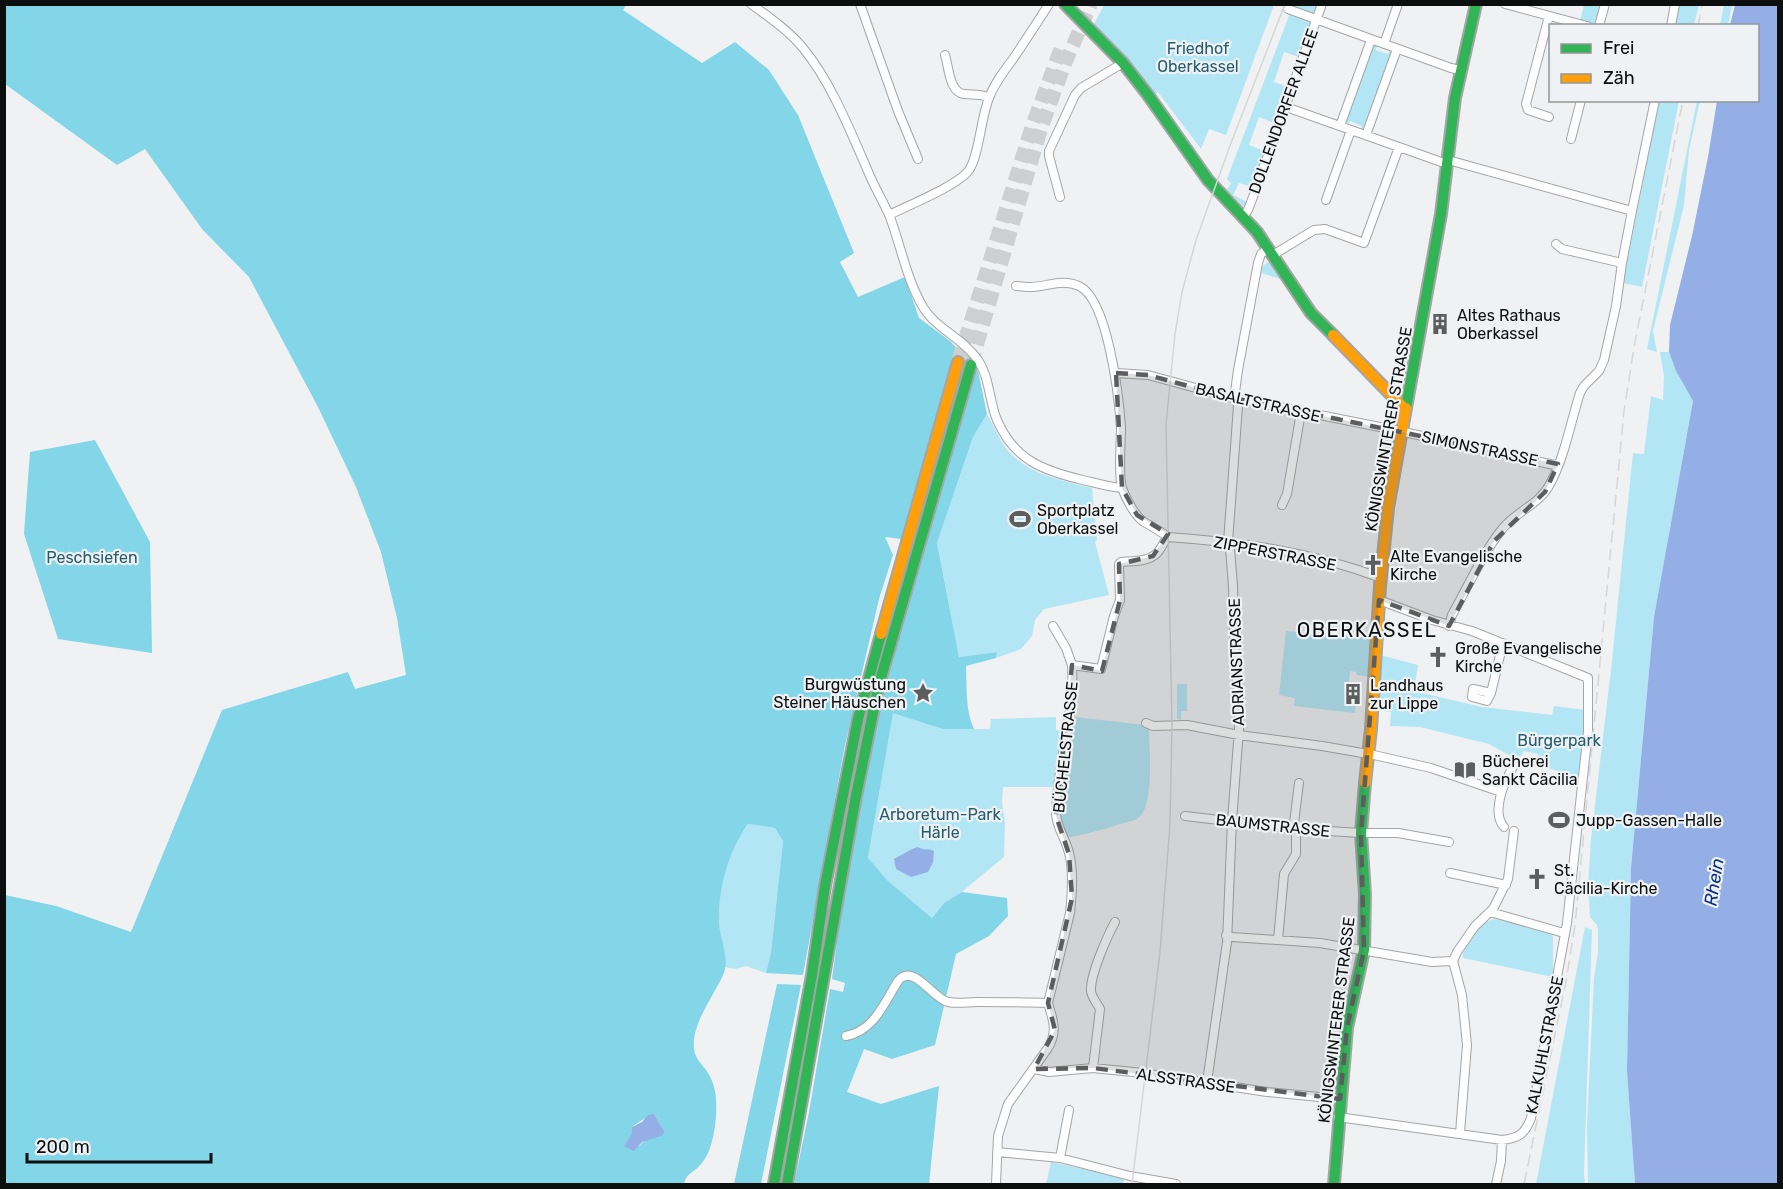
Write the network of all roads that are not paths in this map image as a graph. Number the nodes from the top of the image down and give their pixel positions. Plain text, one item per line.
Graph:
1 (751, 4) edge
2 (860, 4) edge
3 (1049, 4) edge
4 (1065, 4) edge
5 (1322, 4) edge
6 (1398, 4) edge
7 (1476, 4) edge
8 (1505, 4) edge
9 (1605, 4) edge
10 (1675, 4) edge
11 (1288, 9) dead end
12 (1549, 16) junction
13 (1316, 19) junction
14 (1579, 24) edge
15 (1600, 24) edge
16 (1671, 24) edge
17 (1371, 40) junction
18 (1384, 44) junction
19 (1396, 49) junction
20 (945, 56) dead end
21 (1123, 63) junction
22 (1460, 70) junction
23 (989, 97) junction
24 (1580, 102) edge
25 (1656, 102) edge
26 (1286, 107) junction
27 (1550, 117) dead end
28 (1340, 126) junction
29 (1351, 130) junction
30 (1366, 135) junction
31 (1571, 139) dead end
32 (1399, 147) junction
33 (918, 159) dead end
34 (1447, 162) junction
35 (1060, 197) dead end
36 (1326, 200) dead end
37 (1632, 210) junction
38 (889, 215) junction
39 (1242, 217) junction
40 (1556, 244) dead end
41 (1271, 252) junction
42 (1622, 263) junction
43 (1016, 286) dead end
44 (958, 362) tunnel mouth
45 (971, 365) tunnel mouth
46 (1116, 373) junction
47 (1237, 398) junction
48 (1405, 409) junction
49 (1301, 412) junction
50 (1401, 431) junction
51 (1558, 464) junction
52 (1122, 488) junction
53 (1282, 505) dead end
54 (1168, 537) junction
55 (1228, 542) junction
56 (1381, 578) junction
57 (1379, 600) junction
58 (1053, 626) dead end
59 (1449, 626) junction
60 (1503, 642) junction
61 (1072, 665) junction
62 (1491, 693) dead end
63 (1146, 723) dead end
64 (1239, 735) junction
65 (1367, 754) junction
66 (1513, 767) dead end
67 (1299, 783) dead end
68 (1501, 792) junction
69 (1185, 816) dead end
70 (1232, 821) junction
71 (1504, 827) dead end
72 (1296, 829) junction
73 (1514, 831) dead end
74 (1361, 833) junction
75 (1449, 842) dead end
76 (1450, 873) dead end
77 (1506, 885) junction
78 (1490, 912) junction
79 (1115, 922) dead end
80 (1564, 933) junction
81 (1226, 936) junction
82 (1278, 940) junction
83 (1364, 950) junction
84 (1453, 961) junction
85 (1048, 1003) junction
86 (846, 1036) dead end
87 (1093, 1068) junction
88 (1034, 1069) junction
89 (1208, 1082) junction
90 (1340, 1099) junction
91 (1069, 1110) dead end
92 (1338, 1117) junction
93 (1460, 1133) junction
94 (1502, 1140) junction
95 (997, 1152) junction
96 (1060, 1158) junction
97 (774, 1185) edge
98 (788, 1185) edge
99 (996, 1185) edge
100 (1176, 1185) edge
101 (1334, 1185) edge
102 (1496, 1185) edge

1 - 38 street
2 - 33 street
3 - 23 street
4 - 21 main road
5 - 13 street, DOLLENDORFER ALLEE
6 - 18 street
7 - 22 main road, KÖNIGSWINTERER STRASSE
8 - 12 street
9 - 15 street
10 - 16 street
11 - 13 street
12 - 14 street
12 - 27 street
13 - 17 street
13 - 26 street, DOLLENDORFER ALLEE
17 - 18 street
17 - 28 street
18 - 19 street
19 - 22 street
19 - 30 street
20 - 23 street
21 - 35 street
21 - 39 main road
22 - 34 main road, KÖNIGSWINTERER STRASSE
23 - 38 street
24 - 31 street
25 - 37 street
26 - 28 street
26 - 39 street, DOLLENDORFER ALLEE
28 - 29 street
29 - 30 street
29 - 36 street
30 - 32 street
32 - 34 street
32 - 41 street
34 - 37 street
34 - 48 main road, KÖNIGSWINTERER STRASSE
37 - 42 street
38 - 52 street
39 - 41 main road
40 - 42 street
41 - 47 street, ADRIANSTRASSE
41 - 48 main road
42 - 51 street
43 - 46 street
44 - 97 main road
45 - 98 main road
46 - 47 street, BASALTSTRASSE
46 - 52 street
47 - 49 street, BASALTSTRASSE
47 - 55 street, ADRIANSTRASSE
48 - 50 main road, KÖNIGSWINTERER STRASSE
49 - 50 street, BASALTSTRASSE
49 - 53 street
50 - 51 street, SIMONSTRASSE
50 - 56 main road, KÖNIGSWINTERER STRASSE
51 - 59 street
52 - 54 street
54 - 55 street, ZIPPERSTRASSE
54 - 61 street, BÜCHELSTRASSE
55 - 56 street, ZIPPERSTRASSE
55 - 64 street, ADRIANSTRASSE
56 - 57 main road, KÖNIGSWINTERER STRASSE
57 - 59 street
57 - 65 main road, KÖNIGSWINTERER STRASSE
58 - 61 street, BÜCHELSTRASSE
59 - 60 street
60 - 62 street
60 - 80 street, KALKUHLSTRASSE
61 - 85 street, BÜCHELSTRASSE
63 - 64 street
64 - 65 street
64 - 70 street, ADRIANSTRASSE
65 - 68 street
65 - 74 main road, KÖNIGSWINTERER STRASSE
66 - 68 street
67 - 72 street
68 - 71 street
69 - 70 street, BAUMSTRASSE
70 - 72 street, BAUMSTRASSE
70 - 81 street, ADRIANSTRASSE
72 - 74 street, BAUMSTRASSE
72 - 82 street
73 - 77 street
74 - 75 street, BAUMSTRASSE
74 - 83 main road, KÖNIGSWINTERER STRASSE
76 - 77 street
77 - 78 street
78 - 80 street
78 - 84 street
79 - 87 street
80 - 94 street, KALKUHLSTRASSE
81 - 82 street
81 - 89 street, ADRIANSTRASSE
82 - 83 street
83 - 84 street
83 - 90 main road, KÖNIGSWINTERER STRASSE
84 - 93 street
85 - 86 street
85 - 88 street, BÜCHELSTRASSE
87 - 88 street, ALSSTRASSE
87 - 89 street, ALSSTRASSE
88 - 95 street, BÜCHELSTRASSE
89 - 90 street, ALSSTRASSE
90 - 92 main road, KÖNIGSWINTERER STRASSE
91 - 96 street
92 - 93 street
92 - 101 main road, KÖNIGSWINTERER STRASSE
93 - 94 street
94 - 102 street
95 - 96 street
95 - 99 street, BÜCHELSTRASSE
96 - 100 street

